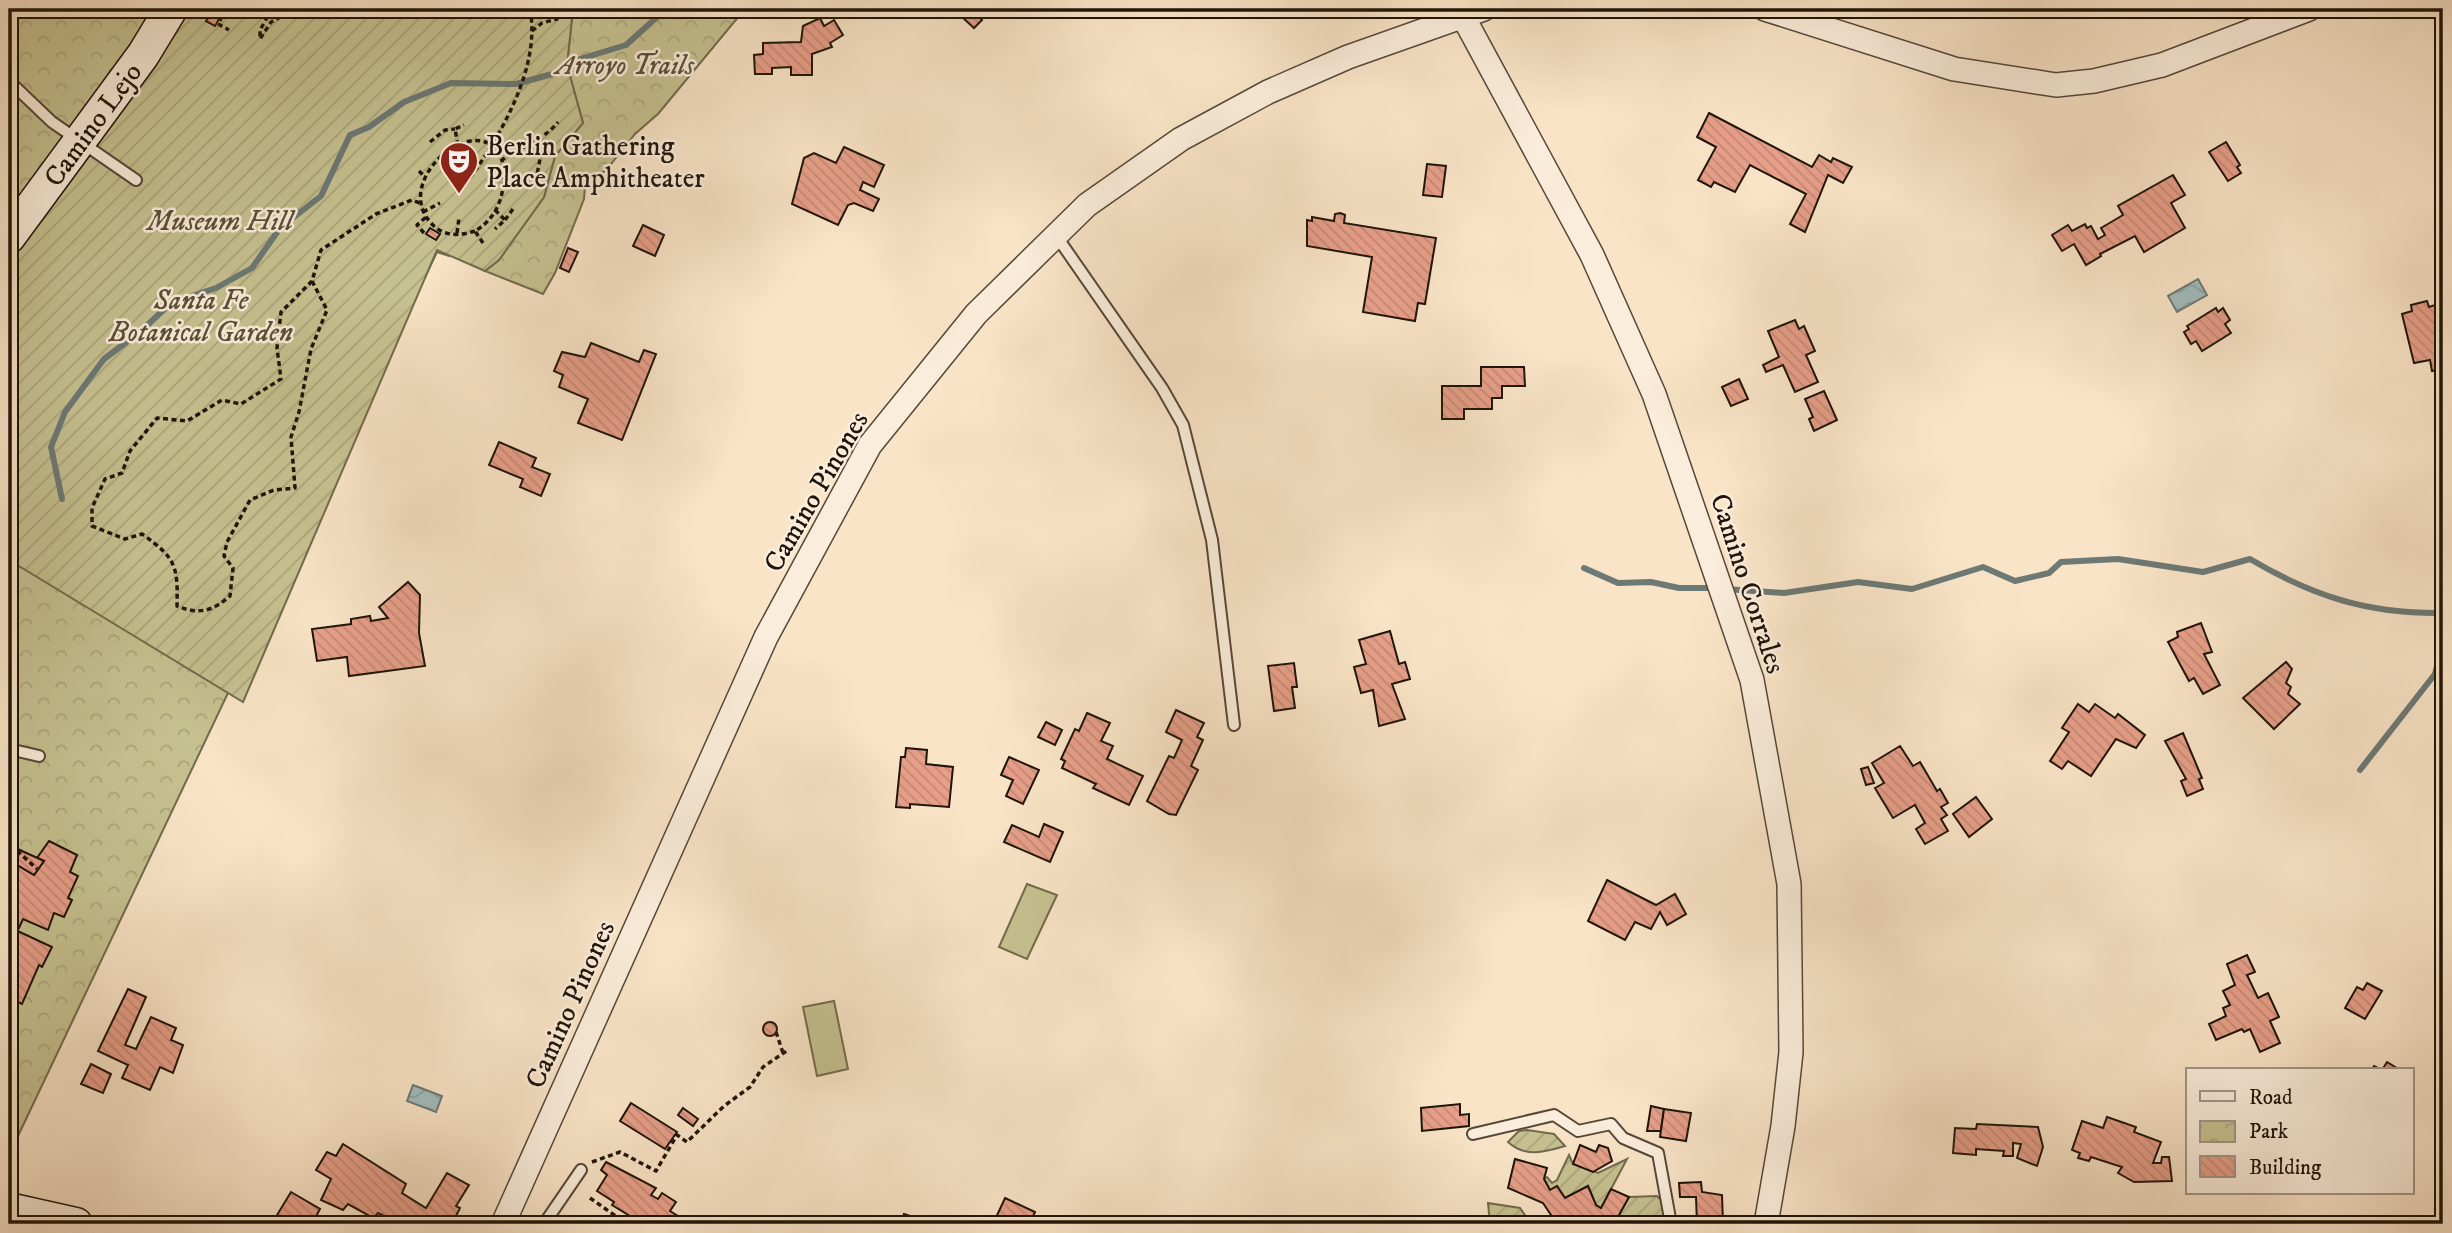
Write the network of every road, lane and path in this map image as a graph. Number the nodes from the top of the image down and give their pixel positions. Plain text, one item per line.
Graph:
1 (171, 9) edge
2 (226, 9) edge
3 (272, 9) edge
4 (512, 9) edge
5 (528, 9) edge
6 (555, 9) edge
7 (1765, 9) edge
8 (2309, 9) edge
9 (1469, 11) edge
10 (279, 18) dead end
11 (229, 30) dead end
12 (532, 31) junction
13 (9, 81) edge
14 (558, 122) dead end
15 (464, 125) dead end
16 (454, 129) junction
17 (79, 141) junction
18 (430, 142) dead end
19 (533, 142) junction
20 (494, 144) junction
21 (458, 145) junction
22 (502, 160) junction
23 (419, 171) dead end
24 (425, 176) junction
25 (470, 178) dead end
26 (136, 180) dead end
27 (505, 186) junction
28 (420, 203) junction
29 (440, 203) dead end
30 (513, 209) dead end
31 (495, 211) junction
32 (423, 212) junction
33 (426, 217) junction
34 (458, 218) dead end
35 (505, 220) junction
36 (495, 229) dead end
37 (475, 231) junction
38 (424, 233) dead end
39 (457, 234) junction
40 (1055, 234) junction
41 (9, 237) edge
42 (484, 243) dead end
43 (312, 281) junction
44 (1234, 725) dead end
45 (9, 748) edge
46 (39, 756) dead end
47 (13, 836) dead end
48 (37, 869) dead end
49 (776, 1032) dead end
50 (788, 1050) dead end
51 (783, 1053) junction
52 (1473, 1134) dead end
53 (592, 1162) dead end
54 (581, 1170) dead end
55 (590, 1198) dead end
56 (9, 1209) edge
57 (70, 1223) edge
58 (503, 1224) edge
59 (544, 1224) edge
60 (626, 1224) edge
61 (1671, 1224) edge
62 (1771, 1224) edge

1 - 17 street, Camino Lejo
2 - 11 path
3 - 10 path
4 - 5 path
5 - 12 path
6 - 12 path
7 - 8 street
9 - 40 street, Camino Pinones
9 - 62 street, Camino Corrales
12 - 20 path
13 - 17 lane
14 - 19 path
15 - 16 path
16 - 18 path
16 - 21 path
17 - 26 lane
17 - 41 street, Camino Lejo
19 - 22 path
19 - 27 path
20 - 21 path
20 - 22 path
20 - 25 path
21 - 24 path
22 - 27 path
23 - 24 path
24 - 28 path
27 - 31 path
28 - 32 path
28 - 43 path
29 - 32 path
30 - 35 path
31 - 35 path
31 - 37 path
32 - 33 path
33 - 38 path
33 - 39 path
34 - 39 path
35 - 36 path
37 - 39 path
37 - 42 path
40 - 44 lane
40 - 58 street, Camino Pinones
43 - 43 path
45 - 46 lane
47 - 48 path
49 - 51 path
50 - 51 path
51 - 53 path
52 - 61 lane
54 - 59 lane
55 - 60 path
56 - 57 street

